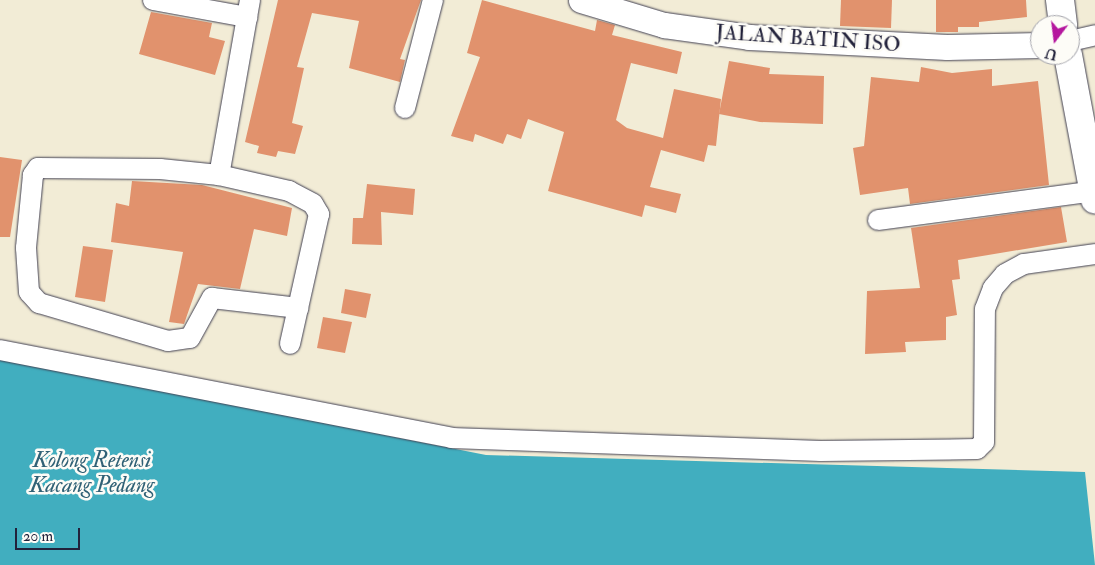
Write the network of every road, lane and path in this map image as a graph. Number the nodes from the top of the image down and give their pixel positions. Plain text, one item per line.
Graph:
1 (153, 0) edge
2 (433, 0) edge
3 (581, 0) edge
4 (1060, 0) edge
5 (248, 8) edge
6 (1062, 15) edge
7 (1095, 35) edge
8 (1080, 39) edge
9 (1030, 45) edge
10 (1070, 65) edge
11 (405, 108) dead end
12 (219, 175) junction
13 (1095, 195) edge
14 (878, 220) dead end
15 (1095, 254) edge
16 (298, 308) junction
17 (290, 344) dead end
18 (0, 350) edge

1 - 5 street
2 - 11 street
3 - 9 street, JALAN BATIN ISO
4 - 6 main road
5 - 12 street
7 - 8 street
10 - 13 main road
12 - 16 street
12 - 16 street
13 - 14 street
15 - 18 street
16 - 17 street

